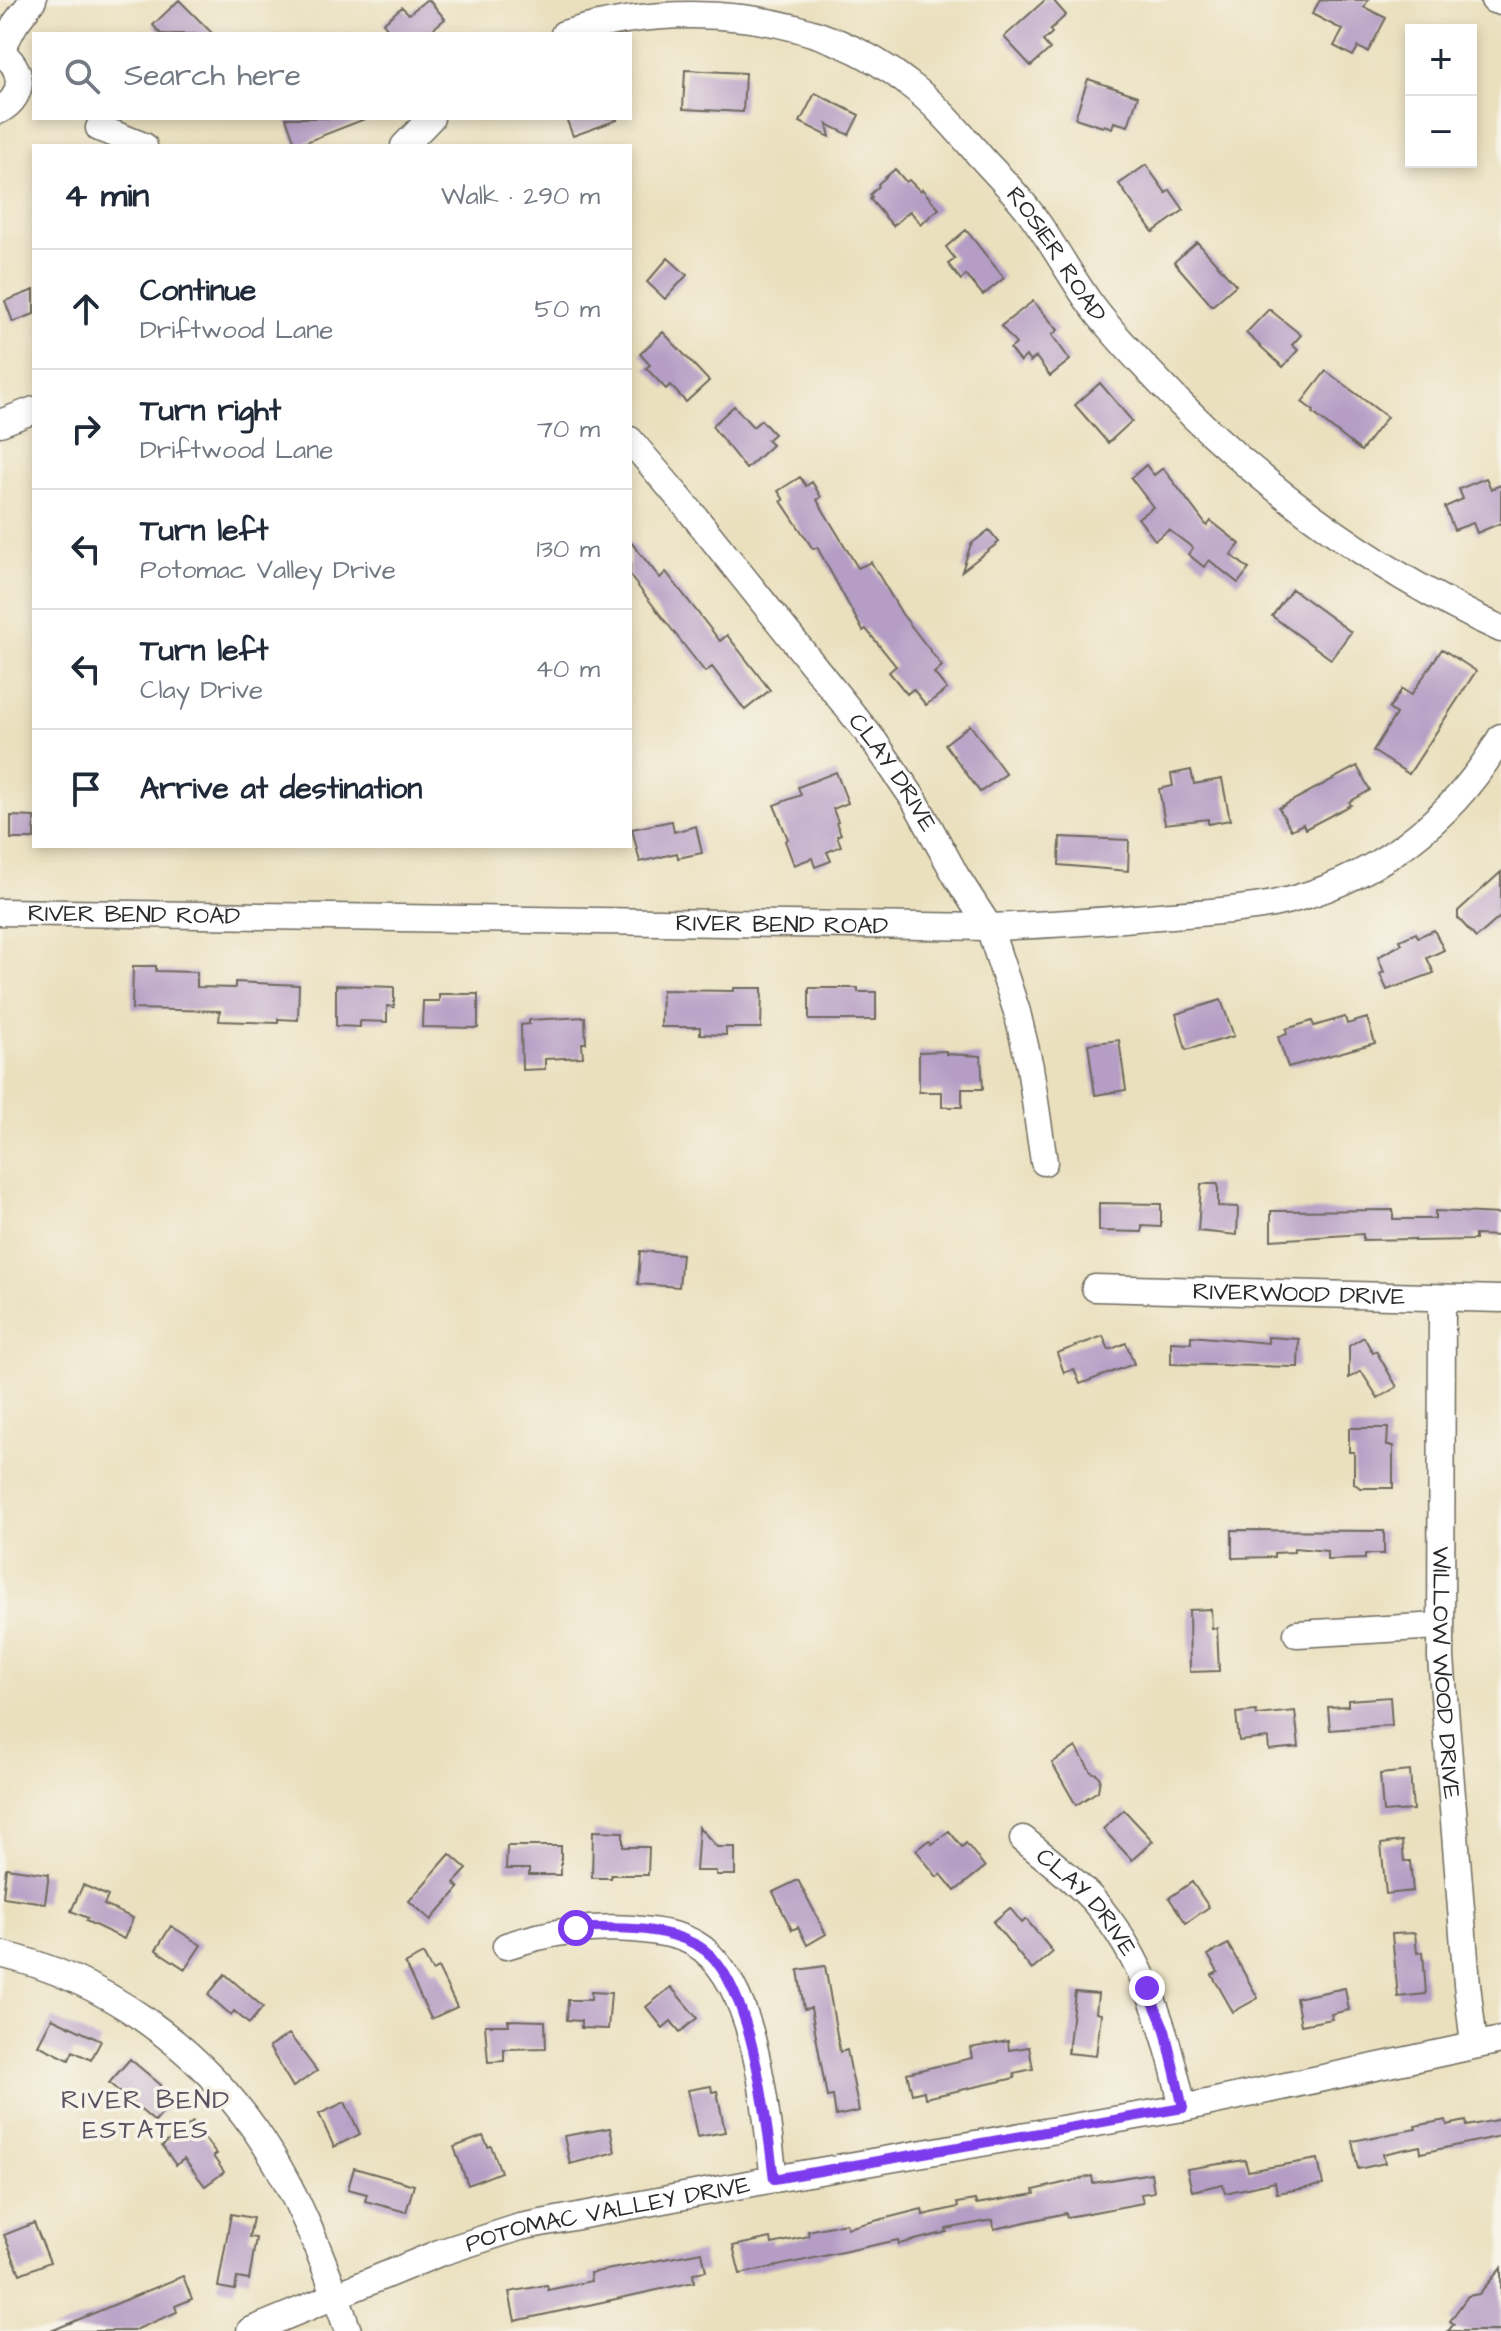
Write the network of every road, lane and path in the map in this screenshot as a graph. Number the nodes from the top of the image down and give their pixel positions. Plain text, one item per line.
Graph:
1 (33, 0) edge
2 (1494, 0) edge
3 (1501, 2) edge
4 (573, 32) edge
5 (0, 52) edge
6 (0, 110) edge
7 (429, 120) edge
8 (99, 128) dead end
9 (139, 144) edge
10 (406, 144) edge
11 (32, 411) edge
12 (0, 423) edge
13 (632, 442) edge
14 (1501, 629) edge
15 (1501, 737) edge
16 (0, 912) edge
17 (989, 927) junction
18 (1044, 1162) dead end
19 (1095, 1288) dead end
20 (1442, 1299) junction
21 (1501, 1299) edge
22 (1440, 1626) junction
23 (1297, 1634) dead end
24 (1023, 1839) dead end
25 (506, 1946) dead end
26 (0, 1954) edge
27 (1501, 2040) edge
28 (1474, 2045) junction
29 (1183, 2108) junction
30 (774, 2179) junction
31 (336, 2296) junction
32 (250, 2331) edge
33 (348, 2331) edge

1 - 5 street
2 - 3 street
4 - 14 street, ROSIER ROAD
5 - 6 street
7 - 10 street
8 - 9 street
11 - 12 street
13 - 17 street, CLAY DRIVE
15 - 17 street, RIVER BEND ROAD
16 - 17 street, RIVER BEND ROAD
17 - 18 street, CLAY DRIVE
19 - 20 street, RIVERWOOD DRIVE
20 - 21 street, RIVERWOOD DRIVE
20 - 22 street, WILLOW WOOD DRIVE
22 - 23 street
22 - 28 street, WILLOW WOOD DRIVE
24 - 29 street, CLAY DRIVE
25 - 30 street
26 - 31 street
27 - 28 street, POTOMAC VALLEY DRIVE
28 - 29 street, POTOMAC VALLEY DRIVE
29 - 30 street, POTOMAC VALLEY DRIVE
30 - 31 street, POTOMAC VALLEY DRIVE
31 - 32 street, POTOMAC VALLEY DRIVE
31 - 33 street

